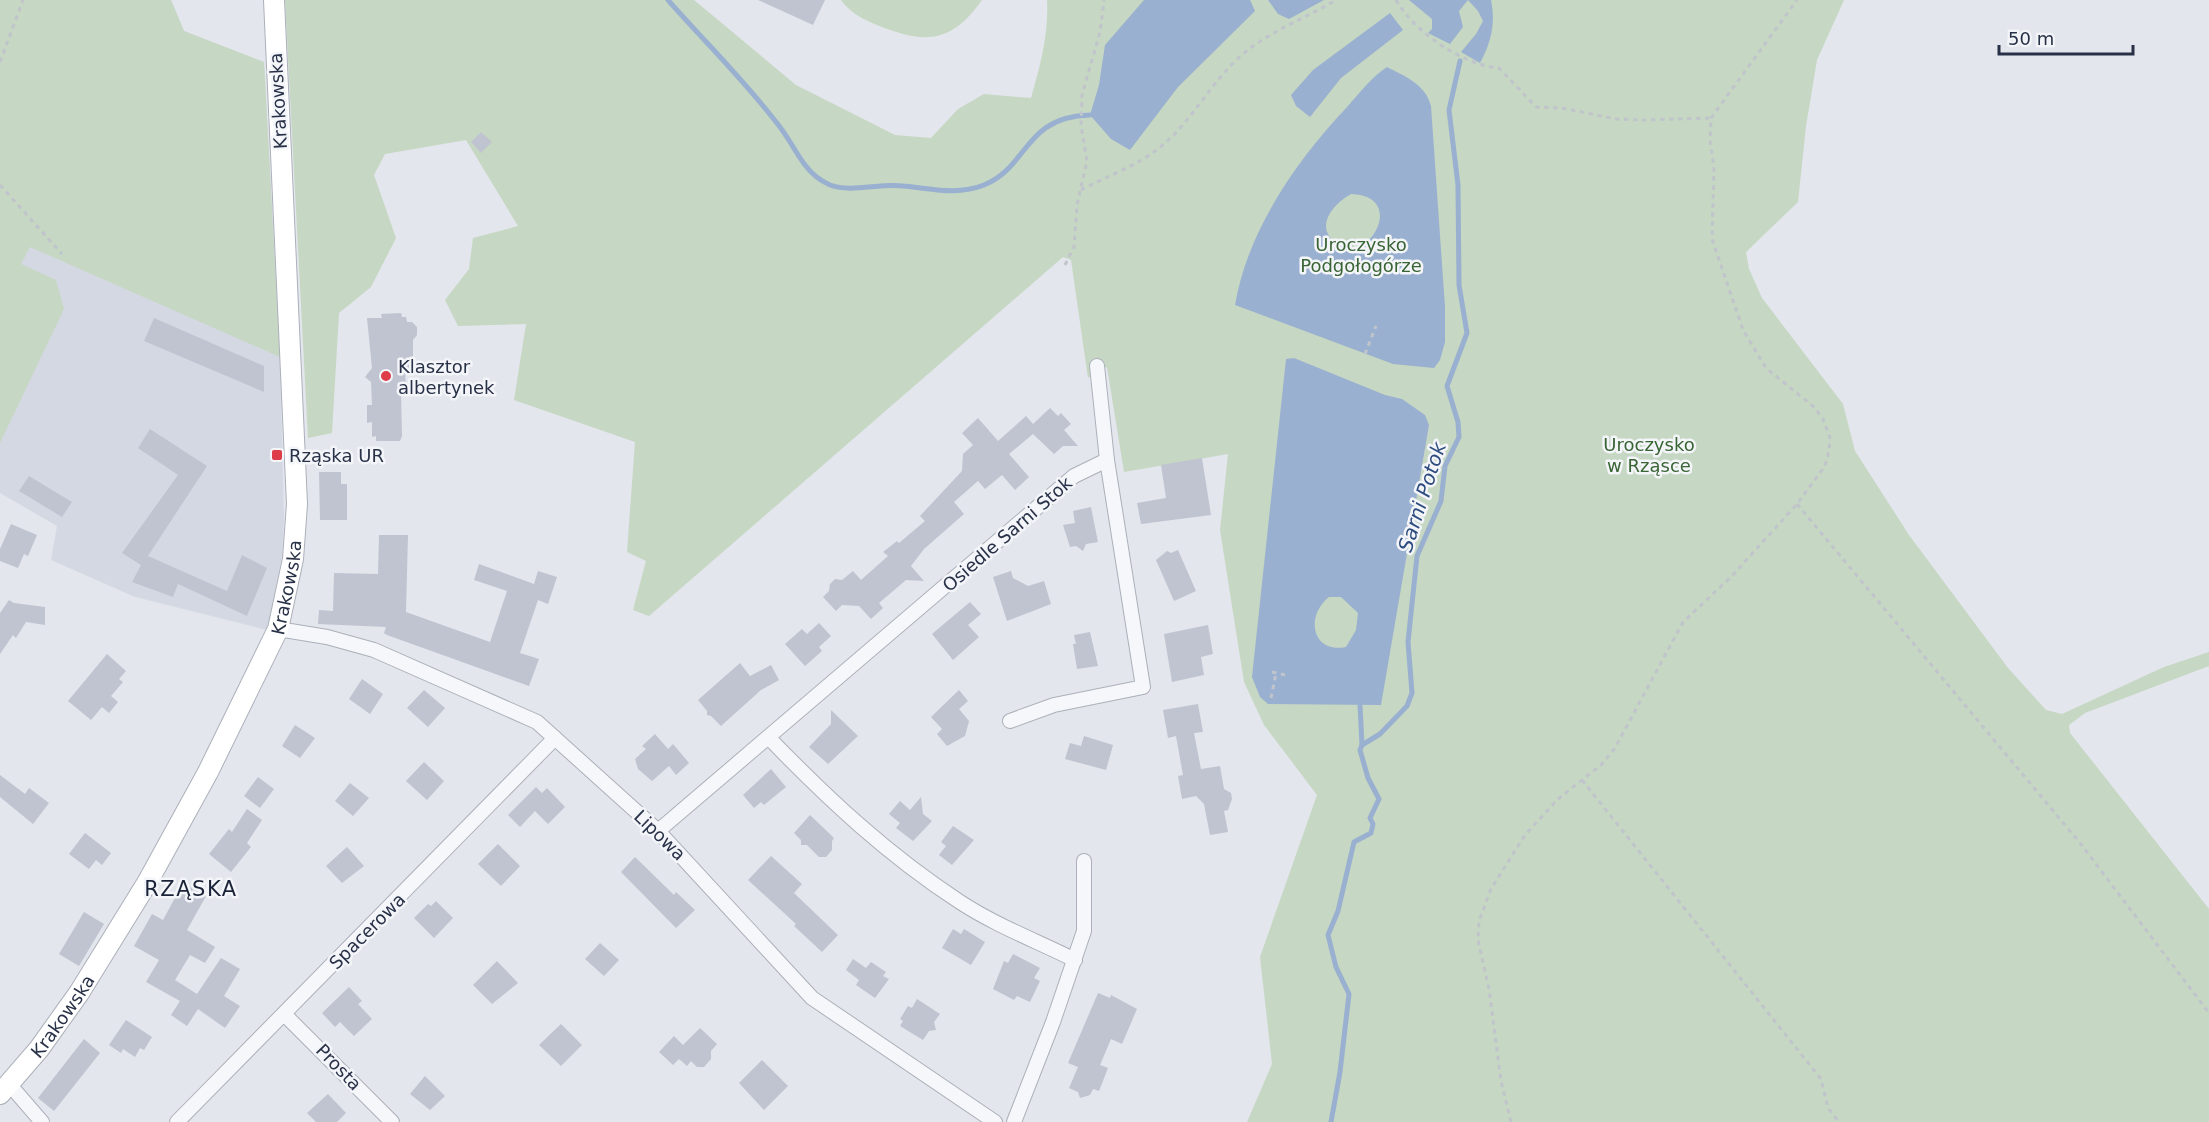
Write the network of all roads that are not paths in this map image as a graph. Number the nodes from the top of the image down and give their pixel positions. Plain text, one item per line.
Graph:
1 (274, 0) edge
2 (1097, 366) dead end
3 (1107, 459) junction
4 (278, 630) junction
5 (1010, 721) dead end
6 (555, 738) junction
7 (769, 738) junction
8 (658, 831) junction
9 (1084, 861) dead end
10 (1075, 960) junction
11 (284, 1014) junction
12 (5, 1090) edge
13 (42, 1122) edge
14 (177, 1122) edge
15 (392, 1122) edge
16 (995, 1122) edge
17 (1014, 1122) edge

1 - 4 street, Krakowska
2 - 3 street
3 - 5 street
3 - 7 street, Osiedle Sarni Stok
4 - 6 street, Lipowa
4 - 12 street, Krakowska
6 - 8 street, Lipowa
6 - 11 street, Spacerowa
7 - 8 street, Osiedle Sarni Stok
7 - 10 street
8 - 16 street, Lipowa
9 - 10 street
10 - 17 street
11 - 14 street, Spacerowa
11 - 15 street, Prosta
12 - 13 street

